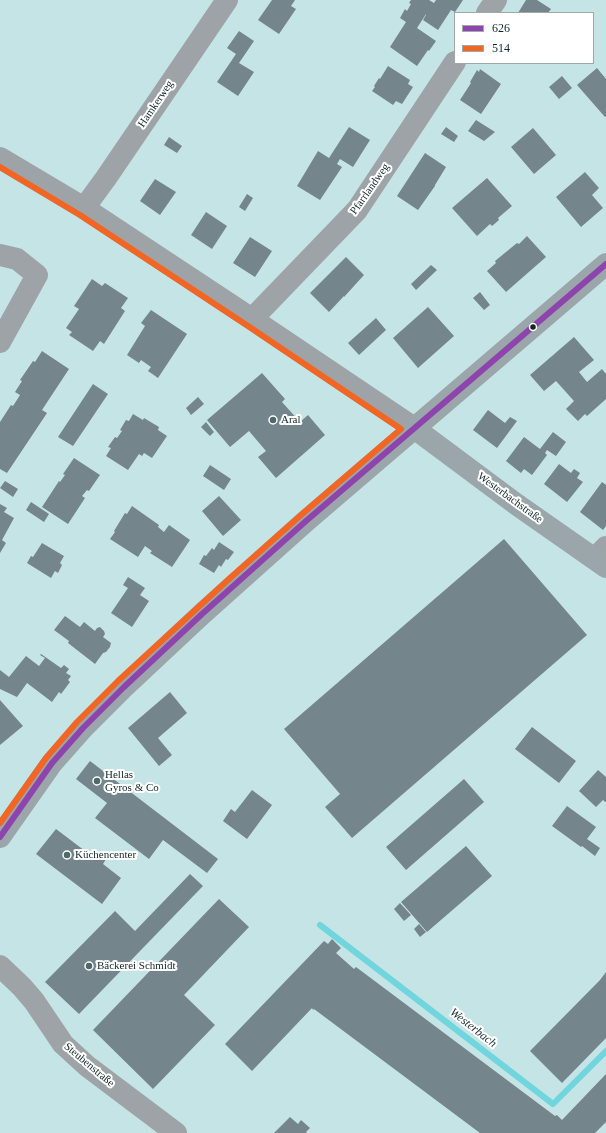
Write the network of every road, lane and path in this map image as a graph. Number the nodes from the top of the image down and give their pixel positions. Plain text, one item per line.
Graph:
1 (227, 0) edge
2 (496, 0) edge
3 (488, 12) edge
4 (454, 64) edge
5 (0, 158) edge
6 (84, 208) junction
7 (0, 255) edge
8 (606, 264) edge
9 (252, 319) junction
10 (0, 342) edge
11 (414, 428) junction
12 (602, 557) edge
13 (0, 837) edge
14 (0, 966) edge
15 (176, 1133) edge

1 - 6 street, Hamkerweg
2 - 3 street
4 - 9 street, Pfarrlandweg
5 - 6 street
6 - 9 street
7 - 10 street
8 - 11 main road
9 - 11 street
11 - 12 main road, Westerbachstraße
11 - 13 main road
14 - 15 street, Steubenstraße

